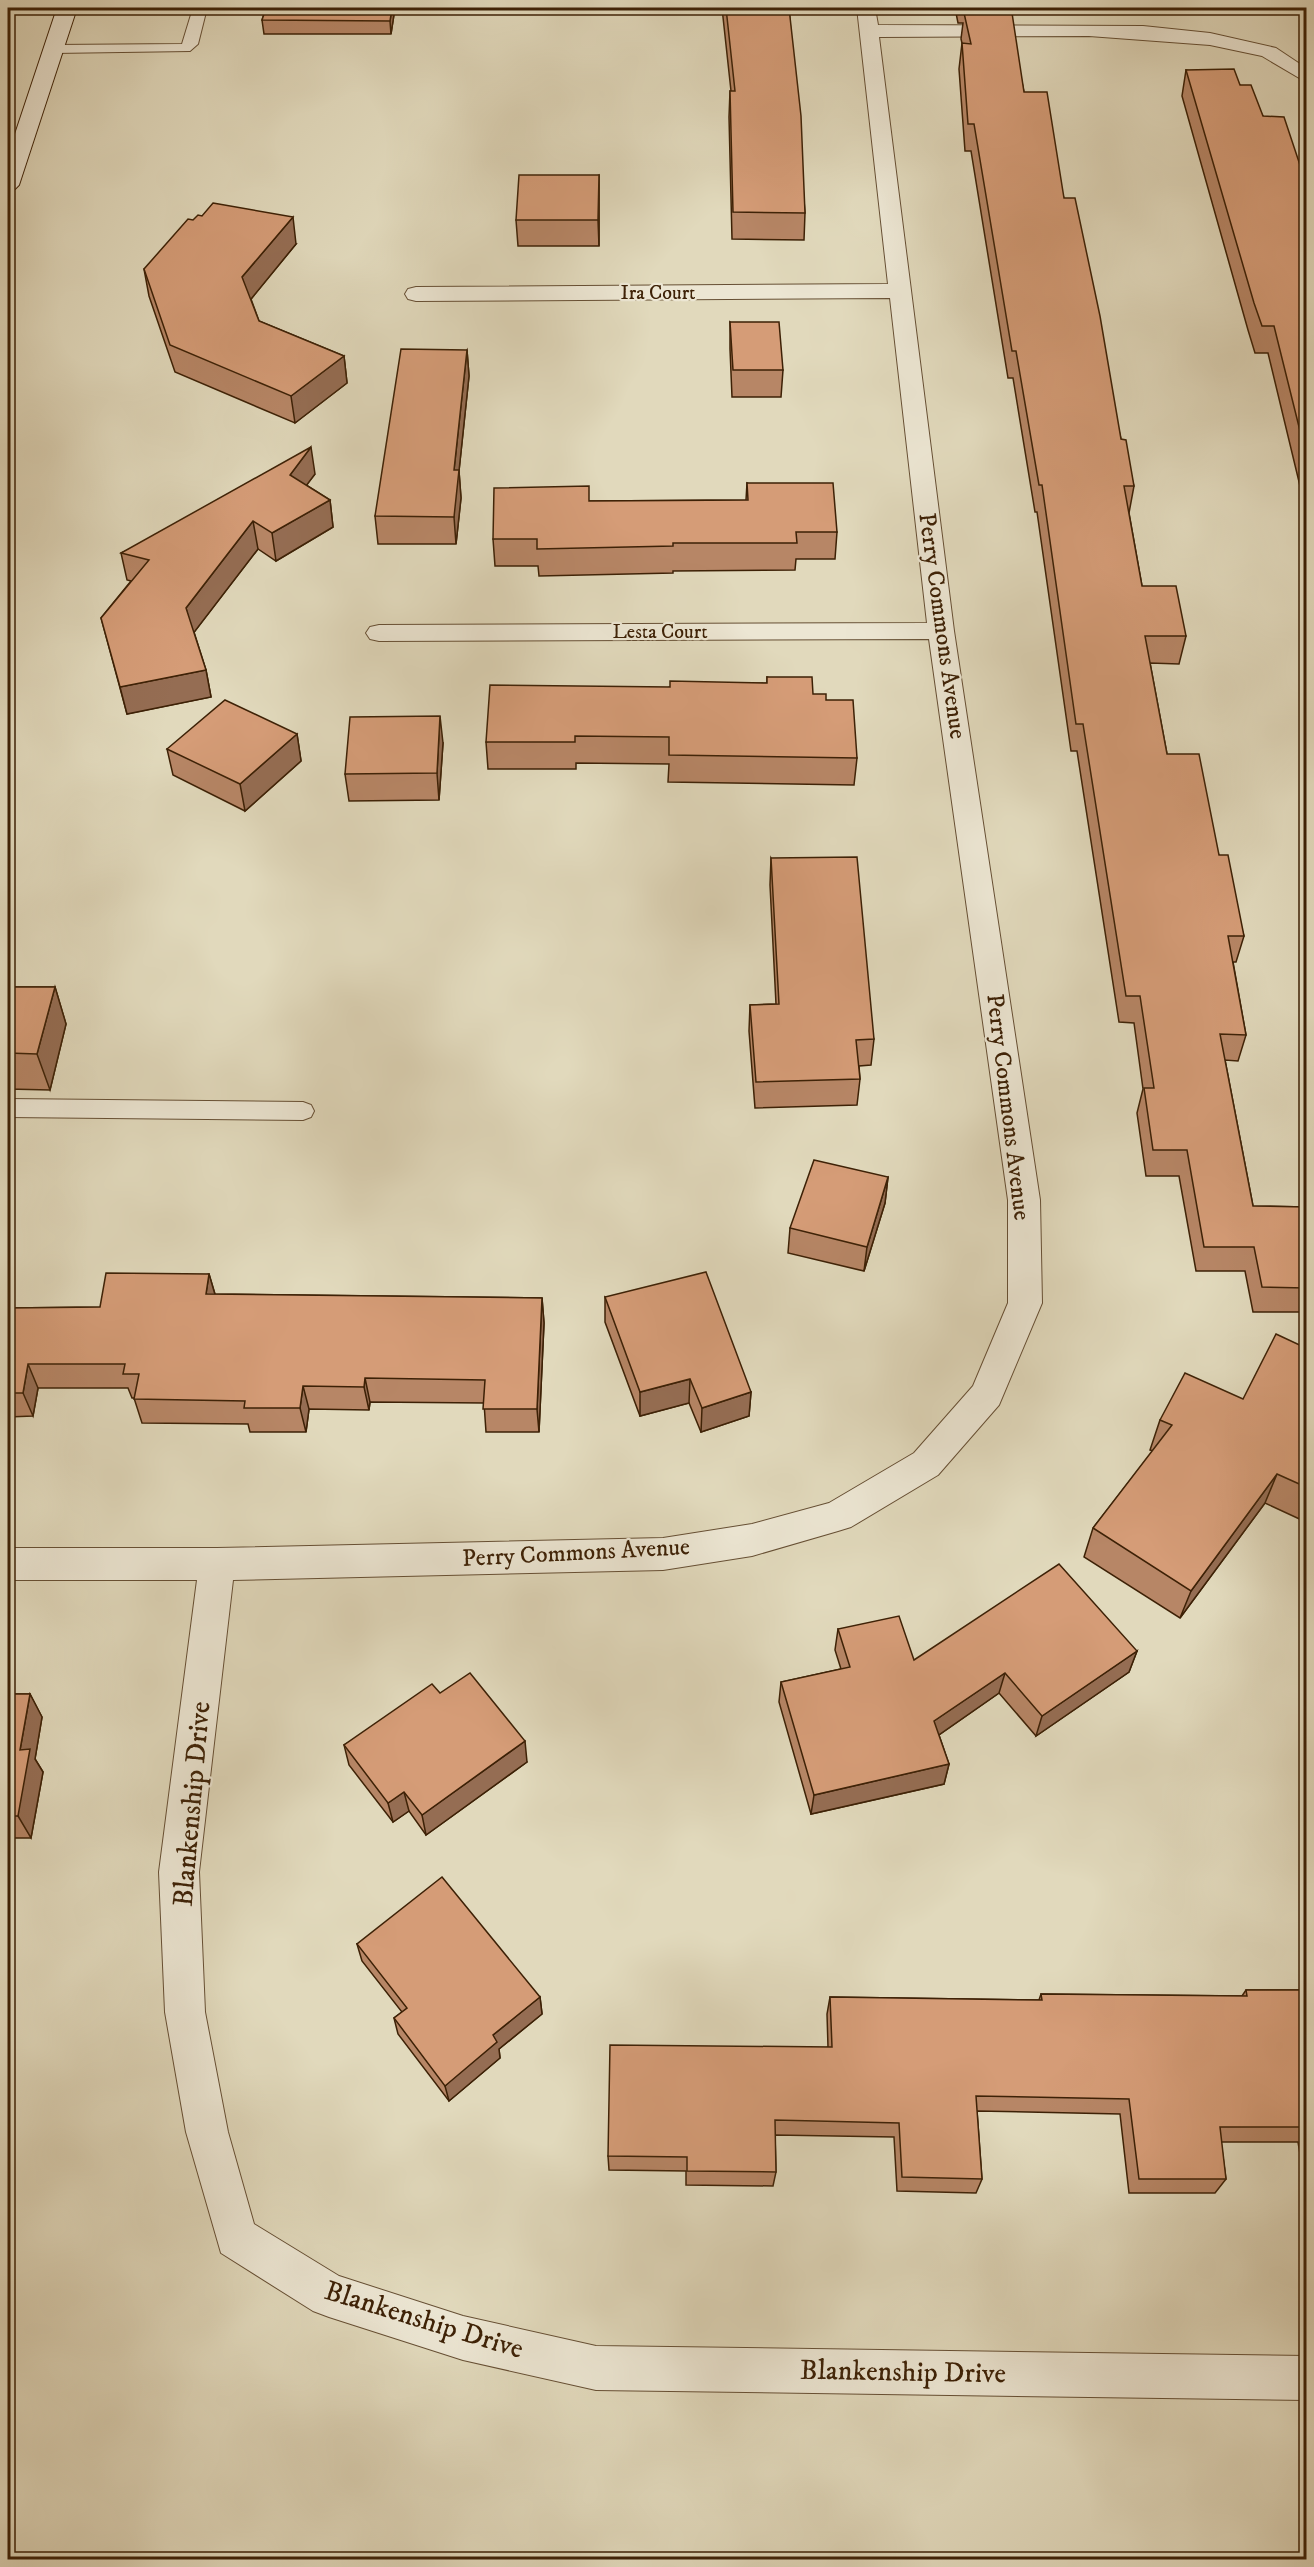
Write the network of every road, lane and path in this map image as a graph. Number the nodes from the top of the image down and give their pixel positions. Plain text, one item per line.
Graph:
1 (67, 8) edge
2 (200, 8) edge
3 (867, 19) edge
4 (54, 49) junction
5 (1306, 75) edge
6 (8, 185) edge
7 (900, 291) junction
8 (416, 294) dead end
9 (941, 631) junction
10 (379, 633) dead end
11 (8, 1108) edge
12 (303, 1111) dead end
13 (8, 1564) edge
14 (217, 1564) junction
15 (1306, 2378) edge

1 - 4 street
2 - 4 lane
3 - 5 street
3 - 7 street, Perry Commons Avenue
4 - 6 street
7 - 8 street, Ira Court
7 - 9 street, Perry Commons Avenue
9 - 10 street, Lesta Court
9 - 14 street, Perry Commons Avenue
11 - 12 lane
13 - 14 street, Perry Commons Avenue
14 - 15 street, Blankenship Drive

